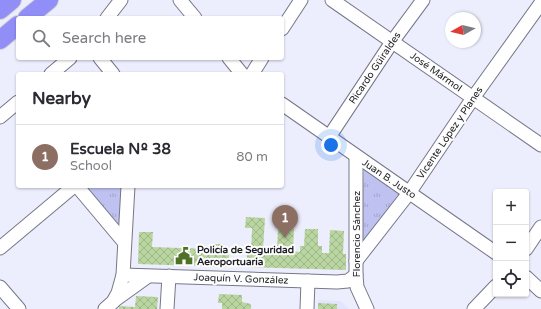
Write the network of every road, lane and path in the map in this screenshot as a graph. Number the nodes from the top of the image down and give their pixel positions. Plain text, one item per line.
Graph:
1 (12, 0) edge
2 (49, 0) edge
3 (121, 0) edge
4 (180, 0) edge
5 (301, 0) edge
6 (332, 0) edge
7 (423, 0) edge
8 (541, 3) edge
9 (0, 10) edge
10 (29, 16) edge
11 (109, 16) edge
12 (193, 16) edge
13 (284, 26) edge
14 (16, 27) edge
15 (0, 40) edge
16 (392, 42) junction
17 (68, 60) edge
18 (102, 60) edge
19 (231, 60) edge
20 (261, 60) edge
21 (53, 72) edge
22 (111, 72) edge
23 (240, 72) edge
24 (253, 72) edge
25 (473, 98) junction
26 (284, 105) edge
27 (16, 107) edge
28 (0, 118) edge
29 (329, 137) junction
30 (541, 145) edge
31 (356, 156) junction
32 (72, 188) edge
33 (79, 188) edge
34 (128, 188) edge
35 (409, 193) junction
36 (541, 227) edge
37 (124, 242) junction
38 (529, 245) edge
39 (0, 248) edge
40 (493, 251) edge
41 (356, 261) junction
42 (123, 275) junction
43 (356, 275) junction
44 (147, 276) junction
45 (169, 276) junction
46 (529, 280) edge
47 (308, 281) junction
48 (337, 282) junction
49 (0, 287) edge
50 (493, 289) edge
51 (541, 291) edge
52 (109, 305) edge
53 (19, 309) edge
54 (167, 309) edge
55 (307, 309) edge
56 (366, 309) edge
57 (474, 309) edge

1 - 9 highway
2 - 10 highway
3 - 11 street
4 - 12 street
5 - 13 street
6 - 16 street, José Mármol
7 - 16 street, Ricardo Güiraldes
8 - 25 street, Vicente López y Planes
14 - 15 highway
16 - 25 street, José Mármol
16 - 29 street, Ricardo Güiraldes
17 - 21 street
18 - 22 street
19 - 23 street
20 - 24 street
25 - 30 street, José Mármol
25 - 35 street, Vicente López y Planes
26 - 29 street, Juan B. Justo
27 - 28 street
29 - 31 street, Juan B. Justo
31 - 35 street, Juan B. Justo
31 - 41 street, Florencio Sánchez
32 - 39 street
33 - 37 street
34 - 37 street
35 - 40 street, Juan B. Justo
35 - 41 street, Vicente López y Planes
36 - 38 street
37 - 42 street
41 - 43 street, Florencio Sánchez
42 - 44 street, Joaquín V. González
42 - 52 street
43 - 48 street, Joaquín V. González
43 - 56 street, Florencio Sánchez
44 - 45 street, Joaquín V. González
44 - 52 street
45 - 47 street, Joaquín V. González
45 - 54 street
46 - 51 street
47 - 48 street, Joaquín V. González
47 - 55 street
48 - 56 street, Florencio Sánchez
49 - 53 street
50 - 57 street

